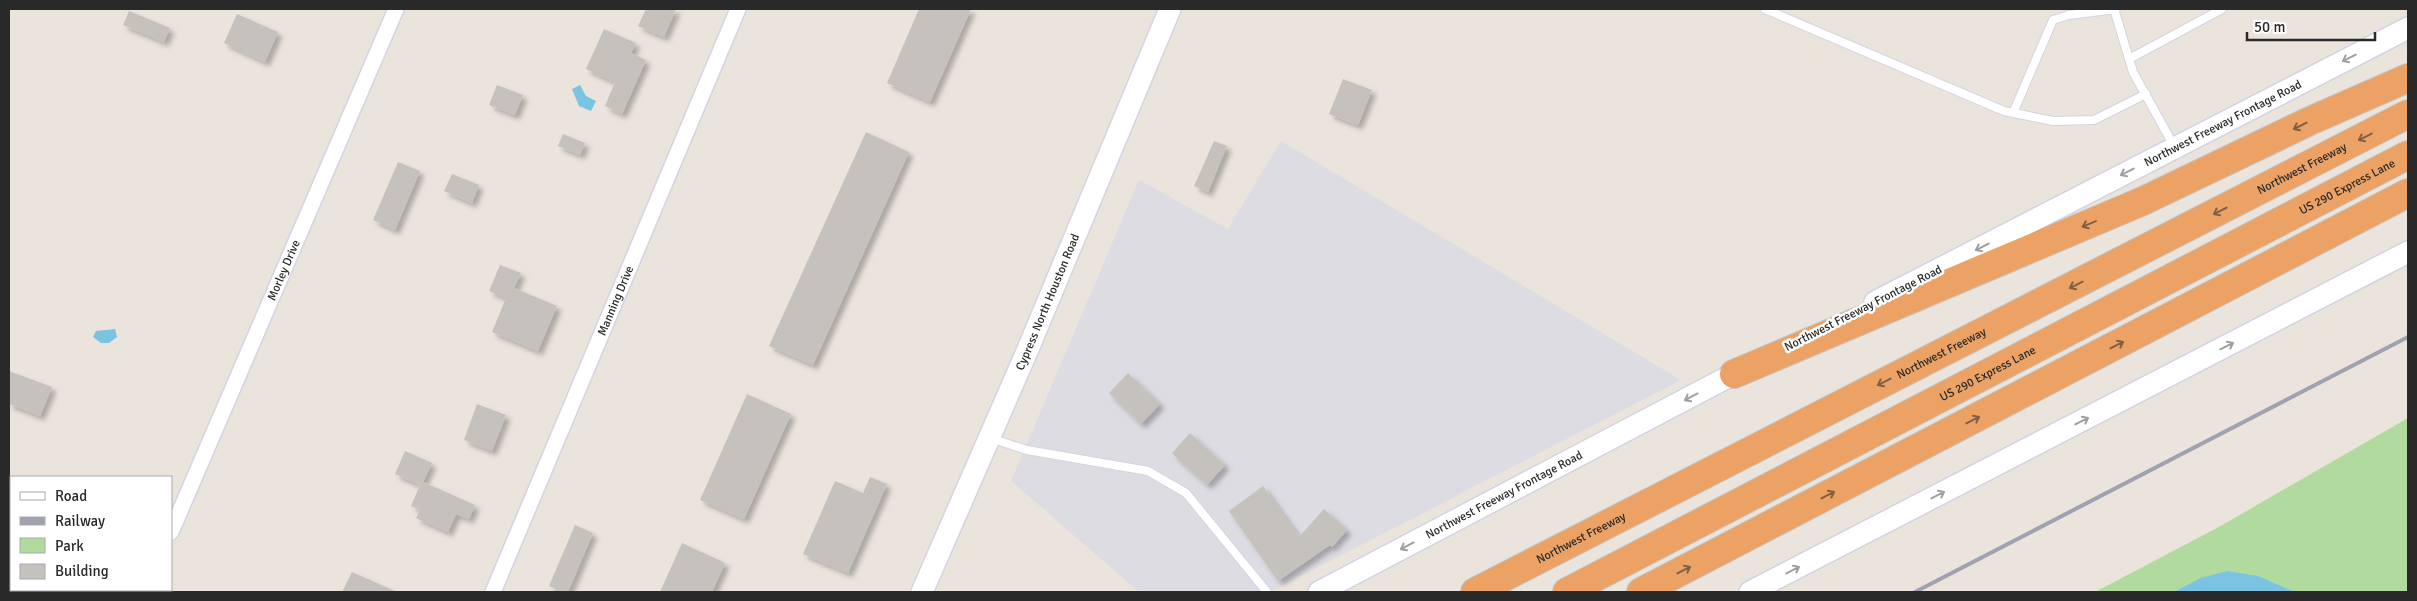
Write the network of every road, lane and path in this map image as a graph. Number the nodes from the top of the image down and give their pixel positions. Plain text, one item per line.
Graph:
1 (396, 9) edge
2 (738, 9) edge
3 (1170, 9) edge
4 (1765, 9) edge
5 (2115, 9) edge
6 (2222, 9) edge
7 (2408, 28) edge
8 (2129, 59) junction
9 (2408, 78) edge
10 (2146, 94) junction
11 (2012, 113) junction
12 (2408, 114) edge
13 (2174, 148) junction
14 (2408, 155) edge
15 (2408, 193) edge
16 (2408, 252) edge
17 (1734, 374) junction
18 (989, 438) junction
19 (172, 530) edge
20 (493, 592) edge
21 (922, 592) edge
22 (1267, 592) edge
23 (1319, 592) edge
24 (1475, 592) edge
25 (1567, 592) edge
26 (1641, 592) edge
27 (1750, 592) edge

1 - 19 street, Morley Drive
2 - 20 street, Manning Drive
3 - 18 main road, Cypress North Houston Road
4 - 11 lane
5 - 8 lane
5 - 11 lane
6 - 8 lane
7 -> 13 main road, Northwest Freeway Frontage Road
8 - 10 lane
9 -> 17 highway
10 - 11 lane
10 - 13 lane
12 -> 24 highway, Northwest Freeway
13 -> 17 main road, Northwest Freeway Frontage Road
14 - 25 highway, US 290 Express Lane
26 -> 15 highway
27 -> 16 main road
17 -> 23 main road, Northwest Freeway Frontage Road
18 - 21 main road, Cypress North Houston Road
18 - 22 lane

